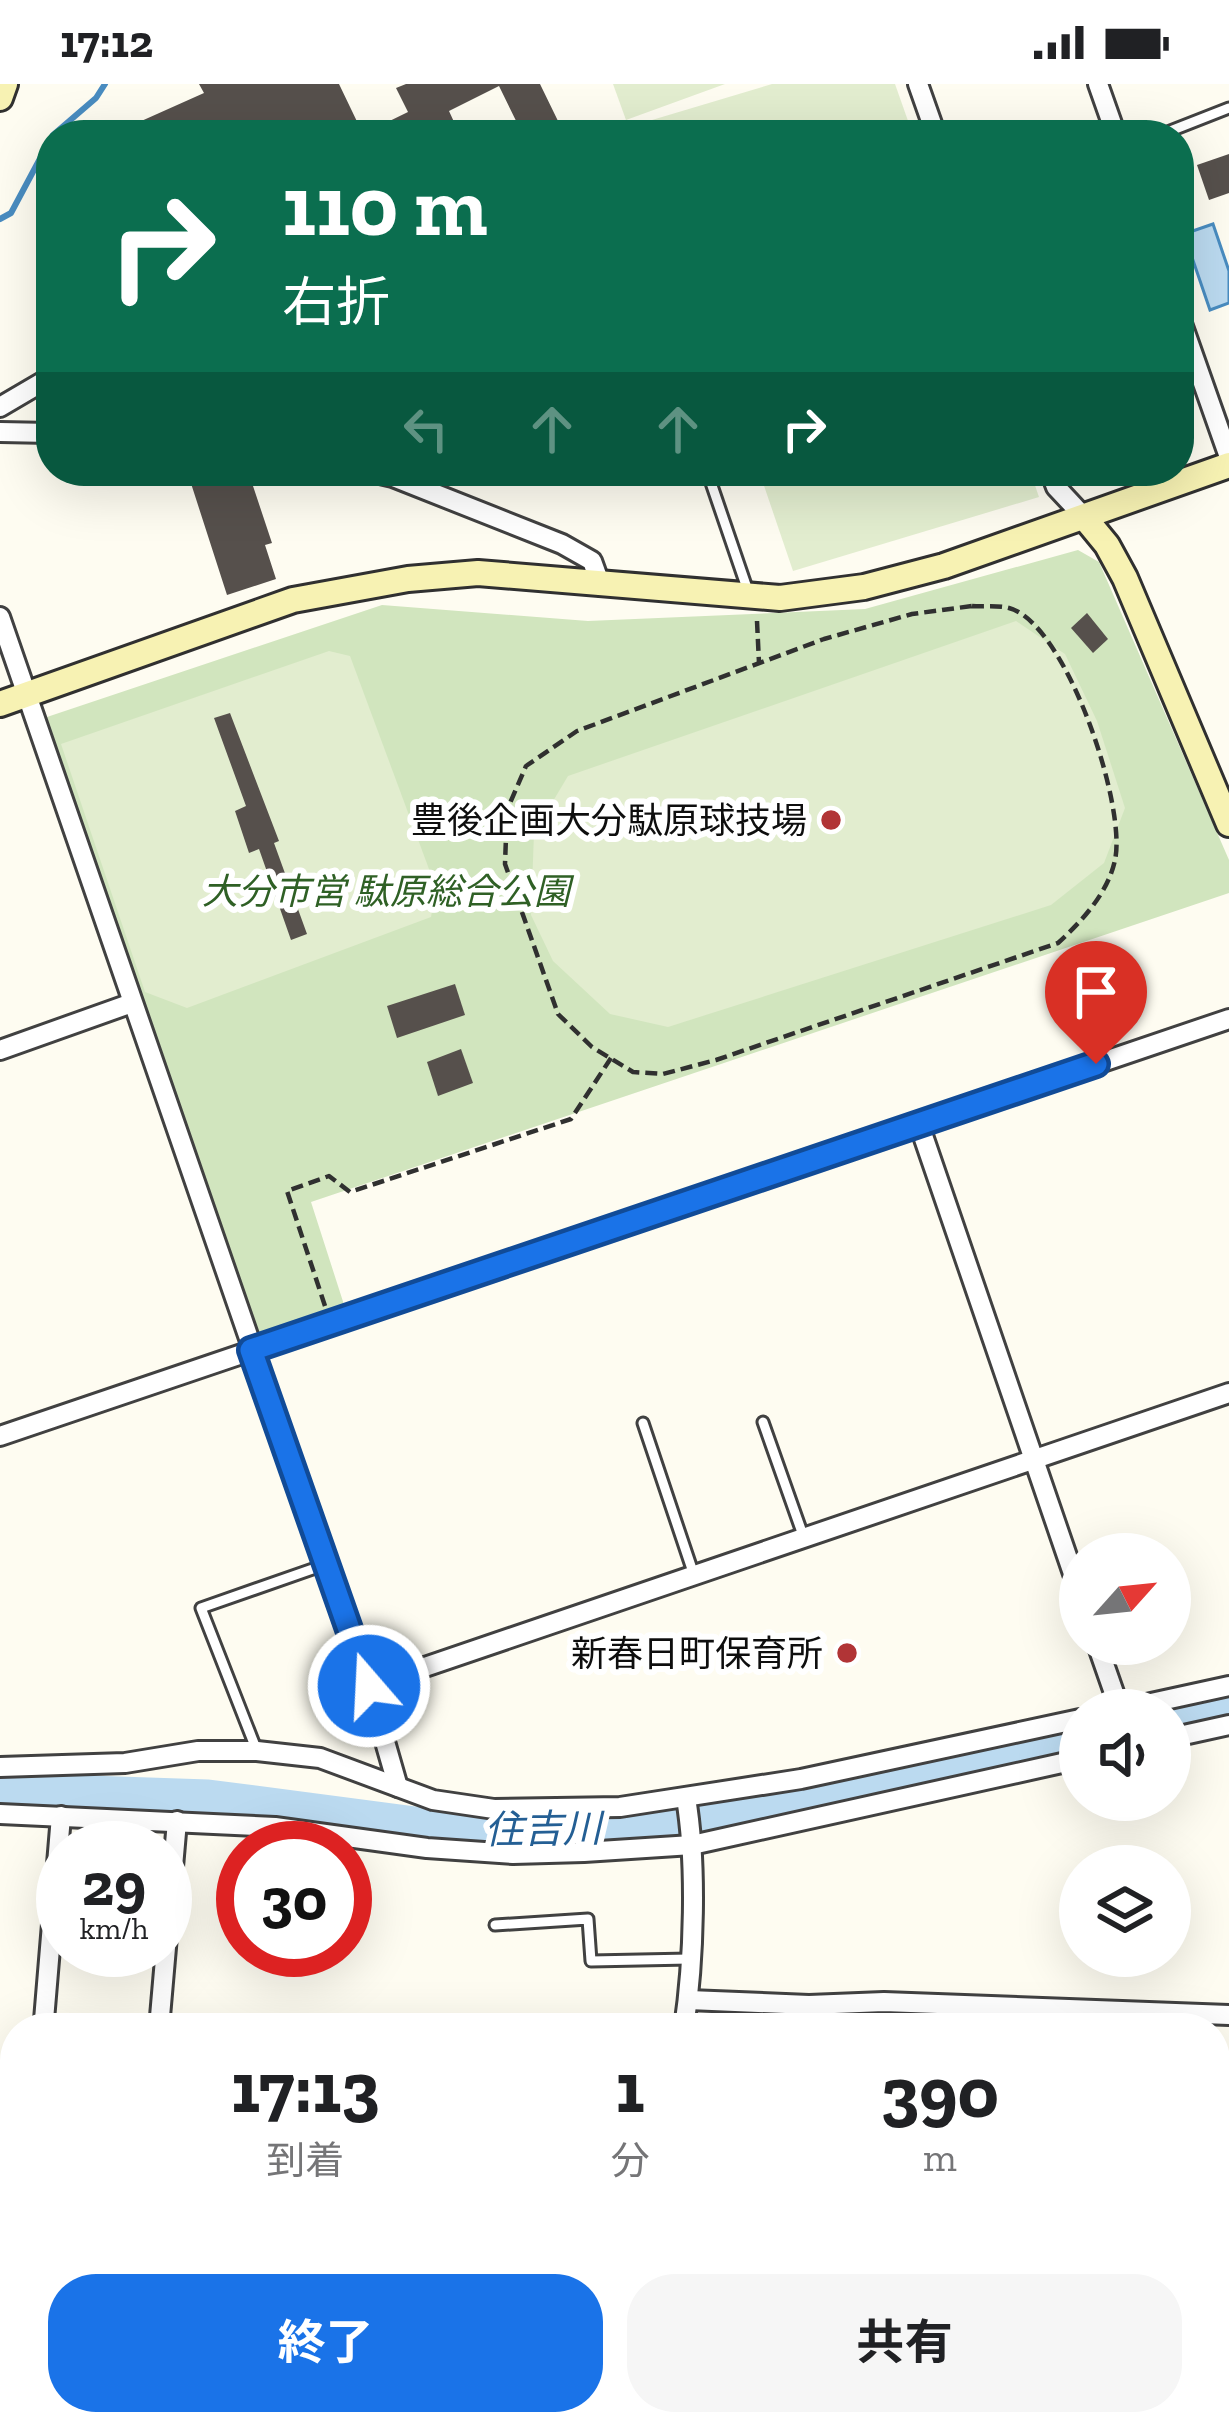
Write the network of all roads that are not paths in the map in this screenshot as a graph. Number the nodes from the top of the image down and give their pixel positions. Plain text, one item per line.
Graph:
1 (5, 84) edge
2 (918, 84) edge
3 (1098, 84) edge
4 (0, 98) edge
5 (1229, 108) edge
6 (931, 120) edge
7 (1112, 120) edge
8 (1194, 122) edge
9 (1194, 359) edge
10 (36, 386) edge
11 (0, 407) edge
12 (0, 432) edge
13 (36, 433) edge
14 (1229, 461) edge
15 (1194, 475) edge
16 (416, 486) edge
17 (712, 486) edge
18 (1056, 486) edge
19 (1164, 486) edge
20 (1084, 517) junction
21 (601, 586) junction
22 (754, 609) junction
23 (0, 617) edge
24 (27, 695) junction
25 (0, 704) edge
26 (1229, 824) edge
27 (132, 1003) junction
28 (1229, 1019) edge
29 (0, 1050) edge
30 (919, 1124) junction
31 (251, 1350) junction
32 (1229, 1393) edge
33 (763, 1421) dead end
34 (643, 1424) dead end
35 (0, 1436) edge
36 (1034, 1460) junction
37 (1059, 1533) edge
38 (804, 1538) junction
39 (326, 1564) junction
40 (694, 1575) junction
41 (1229, 1685) edge
42 (369, 1686) junction
43 (1191, 1694) edge
44 (1059, 1724) edge
45 (1229, 1725) edge
46 (1191, 1733) edge
47 (256, 1751) junction
48 (1059, 1763) edge
49 (0, 1767) edge
50 (398, 1787) junction
51 (687, 1801) junction
52 (0, 1814) edge
53 (61, 1816) junction
54 (176, 1820) junction
55 (691, 1839) junction
56 (495, 1925) dead end
57 (689, 1959) junction
58 (688, 2000) junction
59 (45, 2013) edge
60 (160, 2013) edge
61 (686, 2013) edge
62 (1176, 2013) edge

1 - 4 street
2 - 6 street
3 - 7 street
5 - 8 lane
9 - 14 street
10 - 11 street
12 - 13 street
14 - 15 street
16 - 21 street
17 - 22 lane
18 - 20 street
19 - 20 street
20 - 22 street
20 - 26 street
21 - 22 street
21 - 24 street
23 - 24 street
24 - 25 street
24 - 27 street
27 - 29 street
27 - 31 street
28 - 30 street
30 - 31 street
30 - 36 street
31 - 35 street
31 - 39 street
32 - 36 street
33 - 38 lane
34 - 40 lane
36 - 37 street
36 - 38 street
38 - 40 street
39 - 42 street
39 - 47 lane
40 - 42 street
41 - 43 street
42 - 50 street
44 - 51 street
45 - 46 street
47 - 49 street
47 - 50 street
48 - 55 street
50 - 51 street
51 - 55 street
52 - 53 street
53 - 54 street
53 - 59 street
54 - 55 street
54 - 60 street
55 - 57 street
56 - 57 lane
57 - 58 street
58 - 61 street
58 - 62 street

